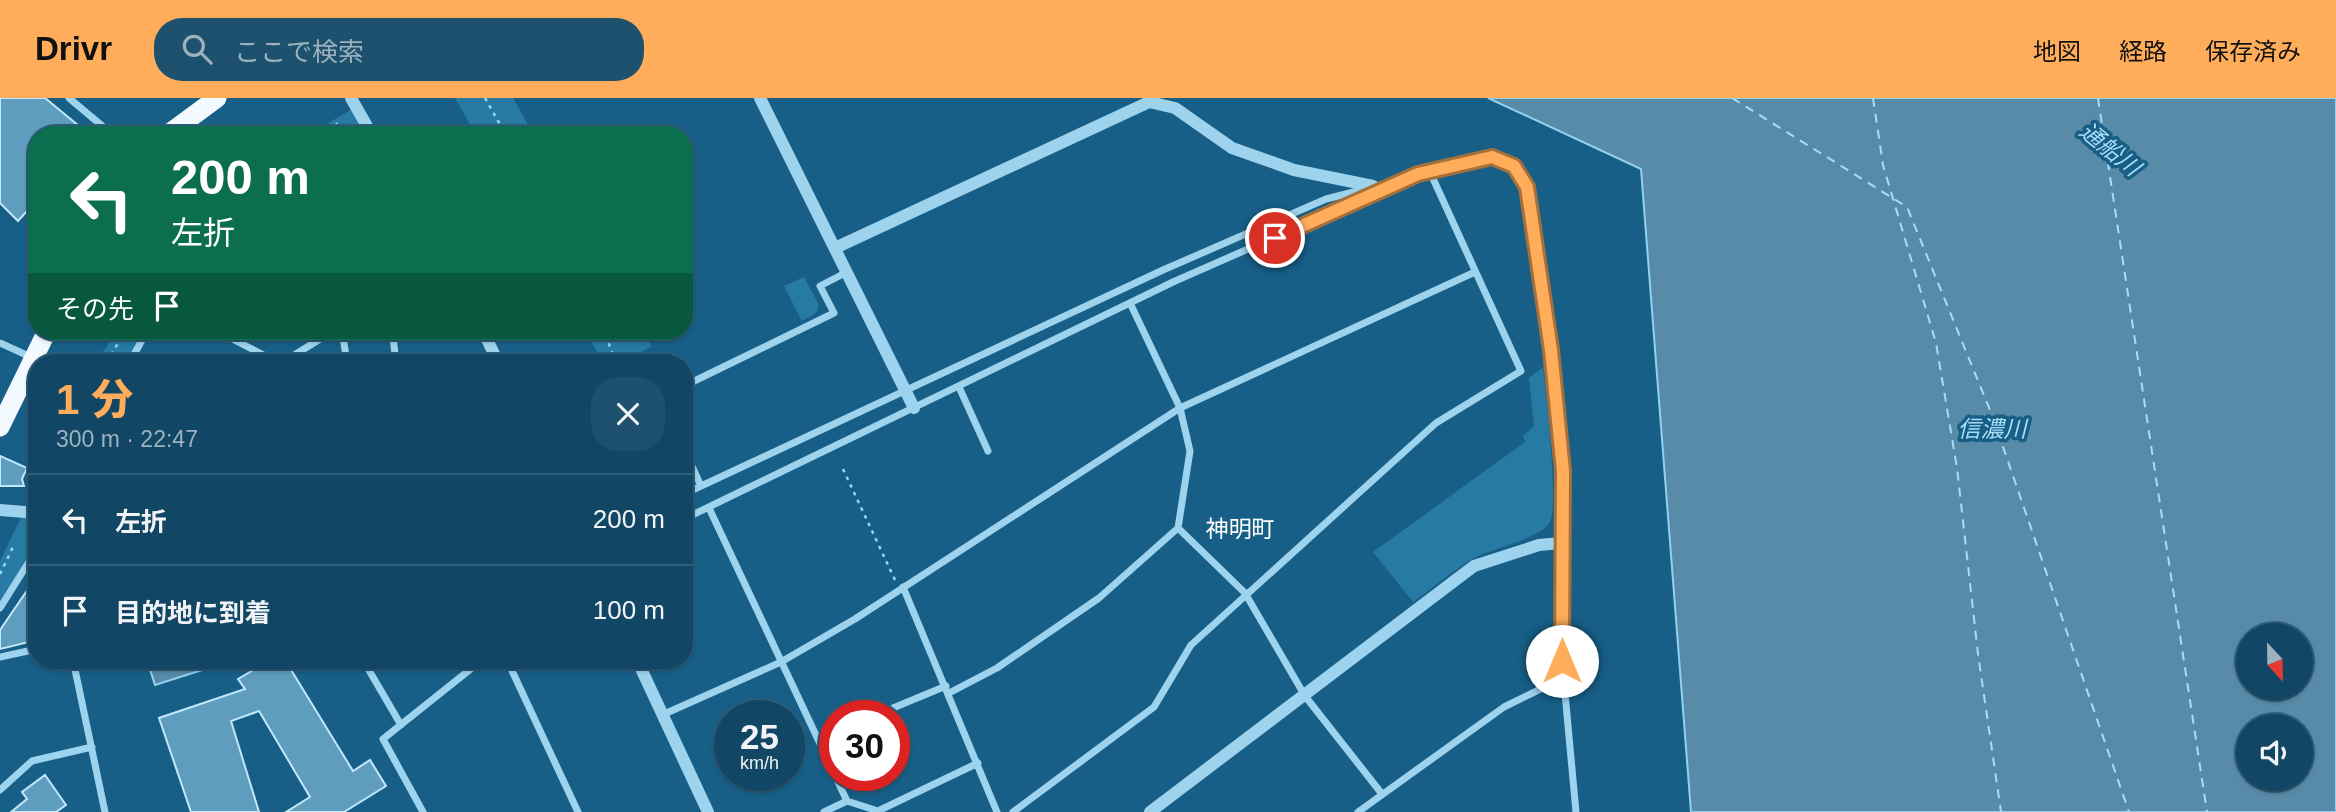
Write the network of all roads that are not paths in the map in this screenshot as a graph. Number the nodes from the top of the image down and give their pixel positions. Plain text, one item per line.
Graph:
1 (69, 98) edge
2 (351, 98) edge
3 (760, 98) edge
4 (206, 101) edge
5 (102, 126) edge
6 (177, 126) edge
7 (364, 126) edge
8 (1430, 172) junction
9 (1418, 174) junction
10 (1373, 186) junction
11 (835, 248) junction
12 (847, 272) junction
13 (1475, 272) junction
14 (1130, 303) junction
15 (234, 340) edge
16 (318, 340) edge
17 (0, 343) edge
18 (262, 354) edge
19 (296, 354) edge
20 (28, 356) edge
21 (28, 368) edge
22 (693, 382) edge
23 (959, 387) junction
24 (906, 390) junction
25 (914, 408) junction
26 (1180, 408) junction
27 (0, 427) edge
28 (988, 451) dead end
29 (693, 469) edge
30 (701, 486) junction
31 (693, 490) edge
32 (709, 508) junction
33 (0, 510) edge
34 (28, 512) edge
35 (693, 515) edge
36 (1178, 528) junction
37 (1561, 543) junction
38 (28, 563) edge
39 (901, 588) junction
40 (1245, 593) junction
41 (0, 608) edge
42 (28, 651) edge
43 (0, 657) edge
44 (780, 662) junction
45 (75, 669) edge
46 (368, 669) edge
47 (471, 669) edge
48 (511, 669) edge
49 (641, 669) edge
50 (1563, 678) junction
51 (948, 690) junction
52 (1306, 696) junction
53 (910, 702) edge
54 (662, 715) junction
55 (401, 725) junction
56 (92, 747) junction
57 (978, 763) junction
58 (0, 790) edge
59 (1382, 794) junction
60 (847, 801) junction
61 (106, 812) edge
62 (423, 812) edge
63 (578, 812) edge
64 (708, 812) edge
65 (824, 812) edge
66 (997, 812) edge
67 (1013, 812) edge
68 (1150, 812) edge
69 (1359, 812) edge
70 (1576, 812) edge

1 - 5 street
2 - 7 street
3 - 11 street
4 - 6 highway
8 - 9 street
8 - 13 street
8 - 37 street
9 - 10 street
9 - 14 street
10 - 11 street
10 - 24 street
11 - 12 street
12 - 22 street
12 - 24 street
13 - 26 street
13 - 40 street
14 - 23 street
14 - 26 street
15 - 18 street
16 - 19 street
17 - 20 street
21 - 27 highway
23 - 25 street
23 - 28 street
24 - 25 street
24 - 30 street
25 - 32 street
26 - 36 street
26 - 39 street
29 - 30 street
30 - 31 street
32 - 35 street
32 - 44 street
33 - 34 street
36 - 40 street
36 - 51 street
37 - 50 street
37 - 52 street
38 - 41 street
39 - 44 street
39 - 51 street
40 - 52 street
40 - 67 street
42 - 43 street
44 - 54 street
44 - 60 street
45 - 56 street
46 - 55 street
47 - 55 street
48 - 63 street
49 - 54 street
50 - 59 street
50 - 70 street
51 - 53 street
51 - 57 street
52 - 59 street
52 - 68 street
54 - 64 street
55 - 62 street
56 - 58 street
56 - 61 street
57 - 60 street
57 - 66 street
59 - 69 street
60 - 65 street

